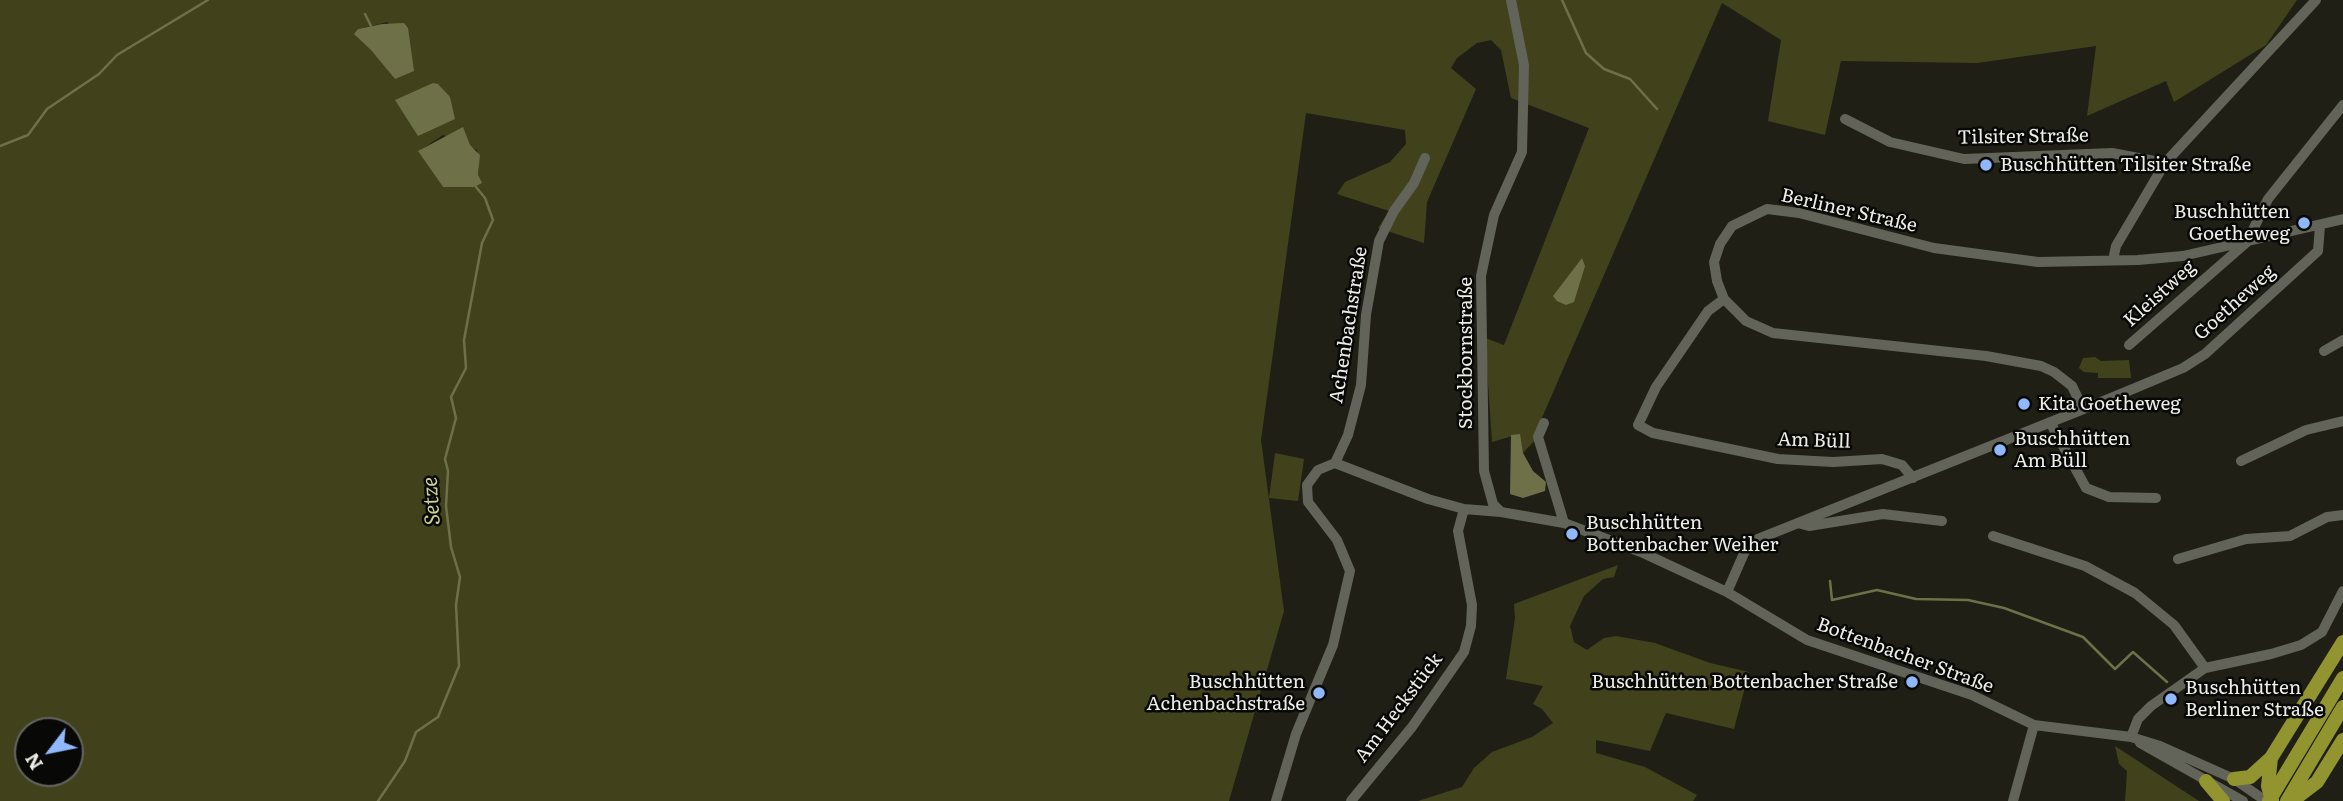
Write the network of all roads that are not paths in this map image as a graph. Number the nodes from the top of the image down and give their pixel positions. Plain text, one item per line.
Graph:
1 (1511, 0) edge
2 (2316, 0) edge
3 (2343, 105) edge
4 (1845, 119) dead end
5 (1425, 158) dead end
6 (2165, 163) junction
7 (2343, 219) edge
8 (2320, 226) junction
9 (2247, 242) junction
10 (2113, 260) junction
11 (1724, 299) junction
12 (2343, 340) edge
13 (2129, 345) dead end
14 (2323, 351) dead end
15 (2082, 407) junction
16 (2343, 421) edge
17 (2050, 422) junction
18 (1544, 423) dead end
19 (2241, 461) dead end
20 (1335, 463) junction
21 (1913, 478) junction
22 (2156, 498) dead end
23 (1497, 508) junction
24 (1464, 509) junction
25 (2343, 515) edge
26 (1942, 521) dead end
27 (1563, 523) junction
28 (1798, 523) junction
29 (1993, 536) dead end
30 (2178, 559) dead end
31 (2343, 591) edge
32 (1727, 592) junction
33 (2343, 642) edge
34 (2205, 668) junction
35 (2343, 678) edge
36 (2343, 707) edge
37 (2034, 725) junction
38 (2131, 737) junction
39 (2343, 740) edge
40 (2271, 758) junction
41 (2234, 779) junction
42 (2206, 781) junction
43 (2304, 796) edge
44 (2261, 798) edge
45 (1276, 801) edge
46 (1351, 801) edge
47 (2013, 801) edge
48 (2223, 801) edge
49 (2243, 801) edge
50 (2287, 801) edge

1 - 23 street, Stockbornstraße
2 - 6 street
3 - 9 street
4 - 6 street, Tilsiter Straße
5 - 20 street, Achenbachstraße
6 - 10 street
7 - 8 street, Berliner Straße
8 - 9 street, Berliner Straße
8 - 15 street, Goetheweg
9 - 10 street, Berliner Straße
9 - 13 street, Kleistweg
10 - 11 street, Berliner Straße
11 - 15 street
11 - 21 street, Am Büll
12 - 14 street
15 - 17 street, Goetheweg
16 - 19 street
17 - 21 street, Goetheweg
17 - 22 street
18 - 27 street
20 - 24 street, Bottenbacher Straße
20 - 45 street, Achenbachstraße
21 - 28 street
23 - 24 street, Bottenbacher Straße
23 - 27 street, Bottenbacher Straße
24 - 46 street, Am Heckstück
25 - 30 street
26 - 28 street
27 - 32 street, Bottenbacher Straße
28 - 32 street
29 - 34 street
31 - 34 street
32 - 37 street, Bottenbacher Straße
33 - 40 highway
34 - 38 street
35 - 44 highway
36 - 50 highway
37 - 38 street, Bottenbacher Straße
37 - 47 street
38 - 41 street, Bottenbacher Straße
38 - 42 street, Bottenbacher Straße
39 - 43 highway
40 - 41 highway
40 - 44 highway
41 - 44 street, Bottenbacher Straße
42 - 48 highway
42 - 49 street, Bottenbacher Straße

